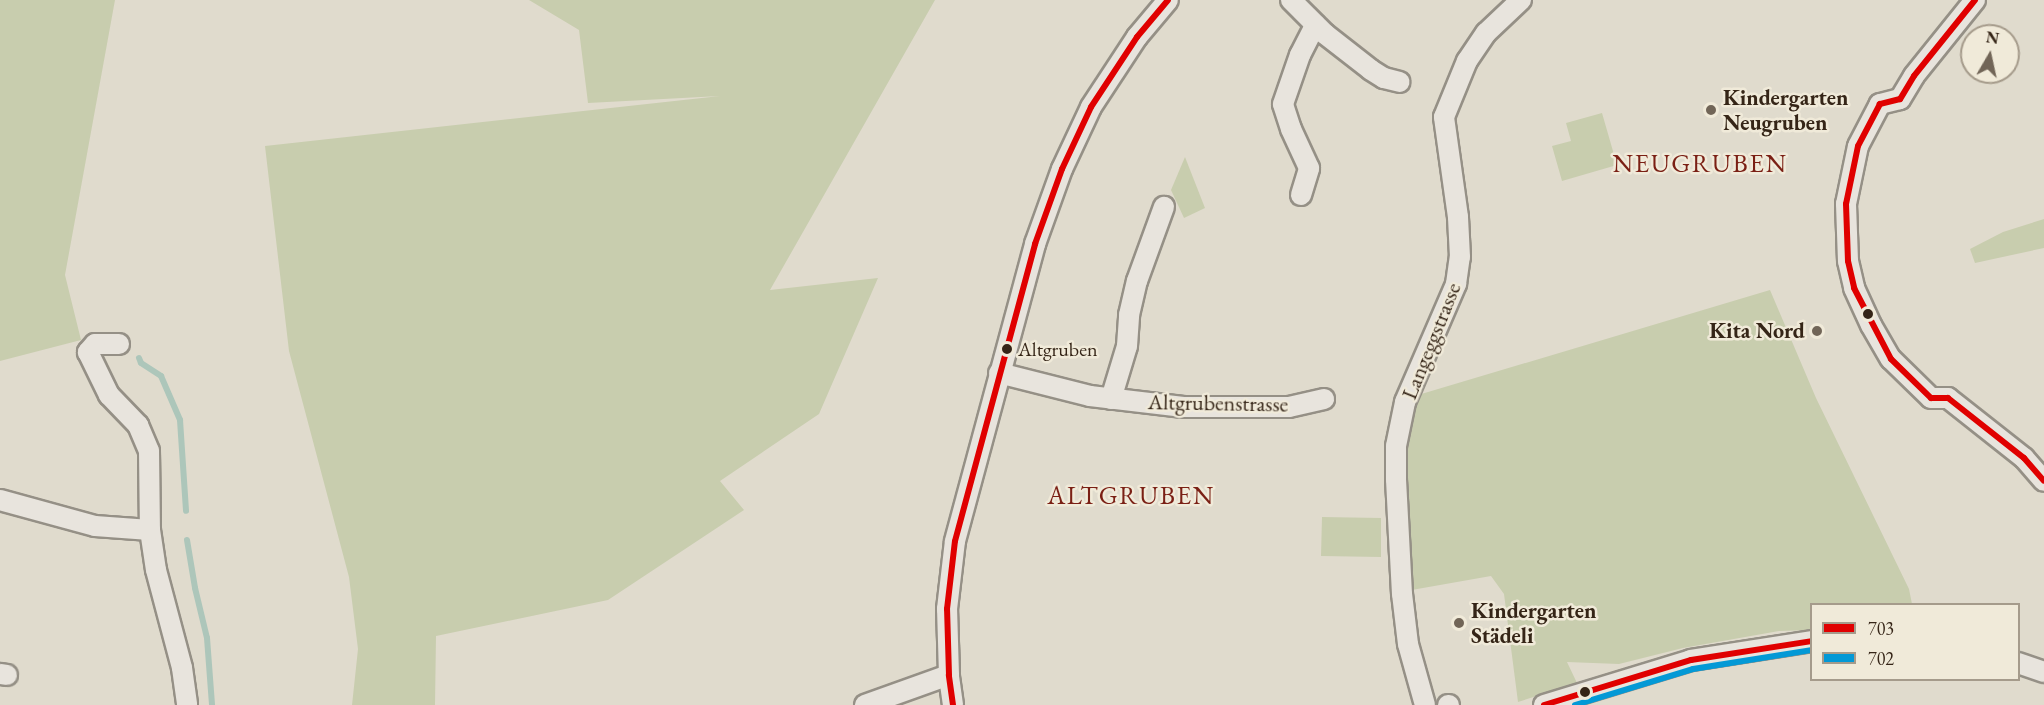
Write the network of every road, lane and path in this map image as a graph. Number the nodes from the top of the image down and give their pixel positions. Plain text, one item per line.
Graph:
1 (1168, 0) edge
2 (1291, 0) edge
3 (1521, 0) edge
4 (1975, 0) edge
5 (1315, 25) junction
6 (1400, 82) dead end
7 (1301, 195) dead end
8 (1164, 207) dead end
9 (119, 344) dead end
10 (999, 373) junction
11 (1112, 399) junction
12 (1324, 399) dead end
13 (2044, 481) edge
14 (0, 500) edge
15 (150, 530) junction
16 (1810, 641) edge
17 (2020, 663) edge
18 (2044, 672) edge
19 (949, 675) junction
20 (187, 705) edge
21 (865, 705) edge
22 (953, 705) edge
23 (1425, 705) edge
24 (1544, 705) edge

1 - 10 street
2 - 5 street
3 - 23 street, Langeggstrasse
4 - 13 street
5 - 6 street
5 - 7 street
8 - 11 street, Altgrubenstrasse
9 - 15 street
10 - 11 street, Altgrubenstrasse
10 - 19 street
11 - 12 street, Altgrubenstrasse
14 - 15 street
15 - 20 street
16 - 24 street
17 - 18 street
19 - 21 street
19 - 22 street

